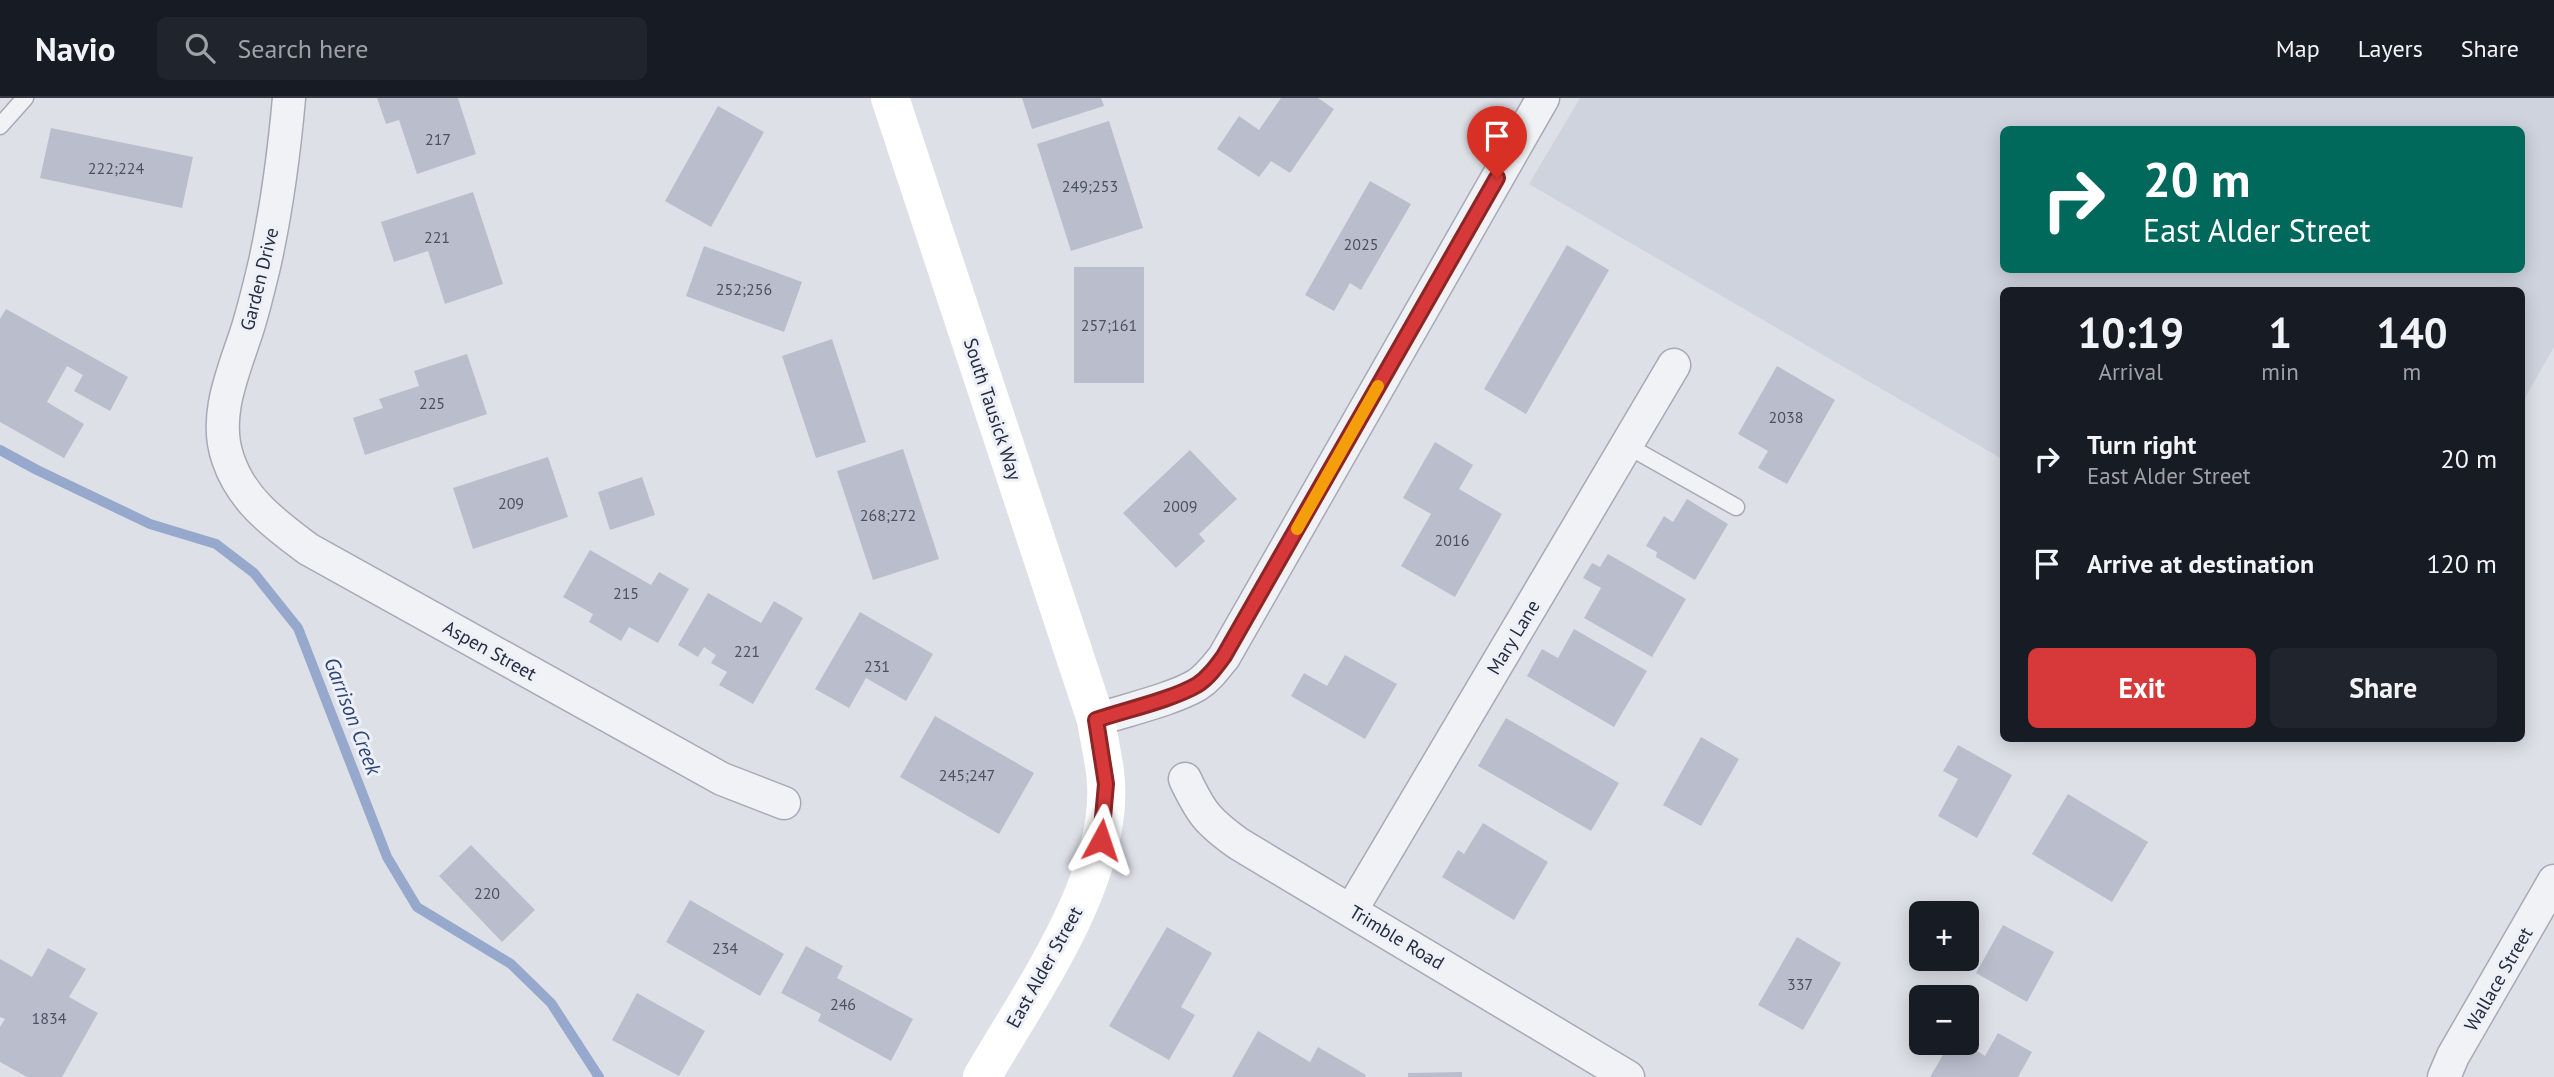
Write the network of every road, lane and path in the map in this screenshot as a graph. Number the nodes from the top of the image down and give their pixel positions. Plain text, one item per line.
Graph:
1 (25, 98) edge
2 (289, 98) edge
3 (890, 98) edge
4 (1535, 101) edge
5 (0, 126) edge
6 (1674, 365) dead end
7 (1626, 445) junction
8 (227, 457) joint
9 (1736, 507) dead end
10 (1096, 720) junction
11 (1185, 779) dead end
12 (784, 803) dead end
13 (2554, 881) edge
14 (1352, 909) junction
15 (982, 1077) edge
16 (1628, 1077) edge
17 (2444, 1077) edge

1 - 5 lane
2 - 8 street, Garden Drive
3 - 10 main road, South Tausick Way
4 - 10 street
6 - 7 street, Mary Lane
7 - 9 lane
7 - 14 street, Mary Lane
8 - 12 street, Aspen Street
10 - 15 main road, East Alder Street
11 - 14 street, Trimble Road
13 - 17 street, Wallace Street
14 - 16 street, Trimble Road

